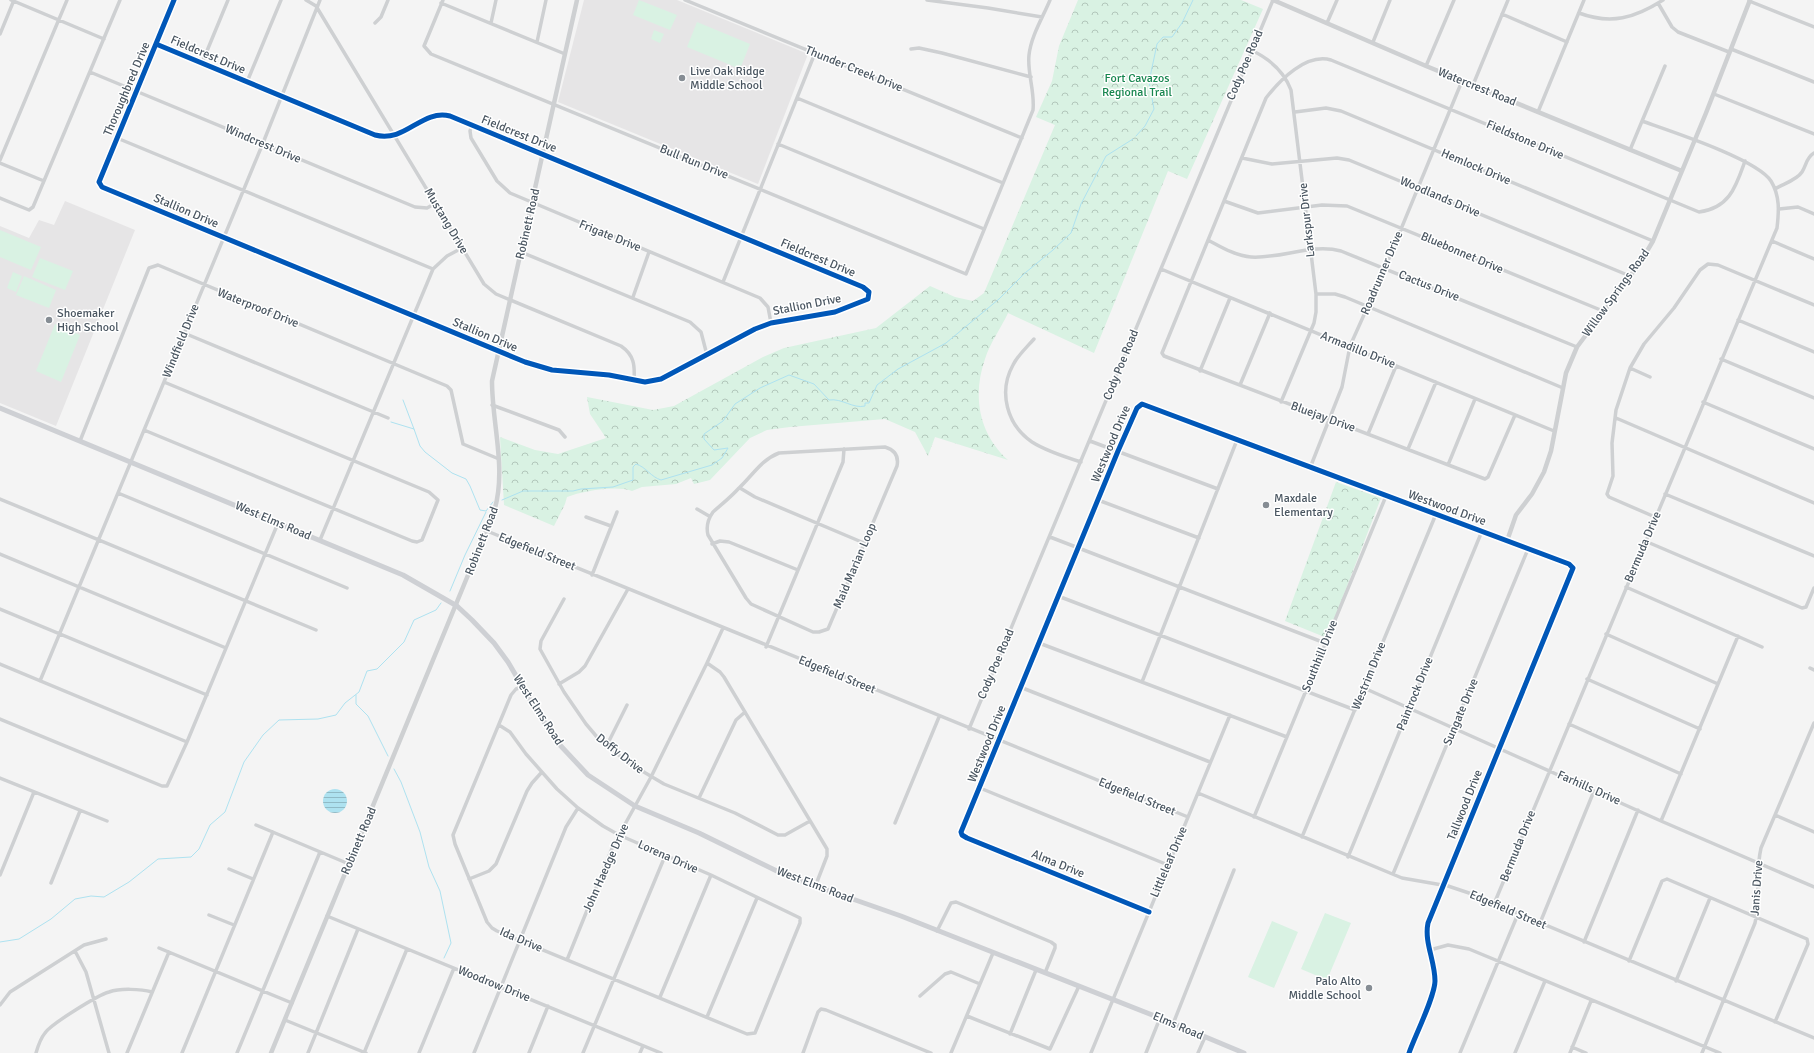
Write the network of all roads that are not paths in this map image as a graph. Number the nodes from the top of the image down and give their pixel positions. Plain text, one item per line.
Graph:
1 (13, 0) edge
2 (67, 0) edge
3 (120, 0) edge
4 (174, 0) edge
5 (228, 0) edge
6 (281, 0) edge
7 (306, 0) edge
8 (320, 0) edge
9 (388, 0) edge
10 (496, 0) edge
11 (546, 0) edge
12 (577, 0) edge
13 (685, 0) edge
14 (927, 0) edge
15 (1050, 0) edge
16 (1273, 0) edge
17 (1336, 0) edge
18 (1390, 0) edge
19 (1454, 0) edge
20 (1508, 0) edge
21 (1584, 0) edge
22 (1663, 0) edge
23 (442, 1) edge
24 (1749, 1) edge
25 (1658, 3) junction
26 (316, 6) junction
27 (1579, 13) junction
28 (1502, 14) junction
29 (1042, 18) junction
30 (59, 20) junction
31 (374, 23) dead end
32 (491, 23) junction
33 (1327, 23) junction
34 (1814, 26) edge
35 (0, 34) edge
36 (104, 39) junction
37 (537, 42) junction
38 (1373, 42) junction
39 (1567, 42) junction
40 (156, 44) junction
41 (911, 49) dead end
42 (1251, 50) junction
43 (1730, 50) junction
44 (814, 53) junction
45 (566, 54) junction
46 (202, 63) junction
47 (1426, 66) junction
48 (1665, 66) dead end
49 (90, 72) junction
50 (1030, 77) junction
51 (1285, 78) junction
52 (1462, 81) junction
53 (247, 82) junction
54 (1814, 82) edge
55 (1473, 85) junction
56 (137, 92) junction
57 (1714, 94) junction
58 (282, 96) junction
59 (797, 98) junction
60 (555, 104) junction
61 (1451, 108) junction
62 (1294, 112) junction
63 (1538, 112) junction
64 (1642, 121) junction
65 (472, 125) junction
66 (1814, 134) edge
67 (395, 136) junction
68 (117, 138) junction
69 (1022, 138) junction
70 (1694, 141) junction
71 (262, 143) junction
72 (778, 144) junction
73 (1433, 149) junction
74 (1630, 150) junction
75 (1814, 153) edge
76 (544, 154) junction
77 (1242, 158) junction
78 (0, 161) edge
79 (1745, 161) junction
80 (1300, 162) junction
81 (1682, 171) junction
82 (44, 181) junction
83 (1003, 183) junction
84 (100, 184) joint
85 (1418, 188) junction
86 (760, 189) junction
87 (1775, 189) junction
88 (243, 190) junction
89 (0, 198) edge
90 (1670, 201) junction
91 (1224, 202) junction
92 (436, 203) junction
93 (532, 203) junction
94 (1306, 208) junction
95 (1779, 209) junction
96 (1814, 214) edge
97 (1401, 228) junction
98 (984, 229) junction
99 (741, 236) junction
100 (224, 238) junction
101 (1208, 240) junction
102 (1654, 241) junction
103 (1772, 241) junction
104 (462, 248) junction
105 (1310, 250) junction
106 (521, 252) junction
107 (649, 252) junction
108 (1814, 259) edge
109 (1385, 268) junction
110 (1161, 269) junction
111 (433, 270) junction
112 (1630, 276) junction
113 (1754, 281) junction
114 (723, 282) junction
115 (1190, 282) junction
116 (204, 286) junction
117 (1316, 294) junction
118 (870, 295) joint
119 (633, 297) junction
120 (1230, 298) junction
121 (510, 300) junction
122 (1814, 305) edge
123 (1368, 307) junction
124 (1603, 311) junction
125 (1270, 313) junction
126 (413, 316) junction
127 (1738, 320) junction
128 (771, 323) junction
129 (1311, 330) junction
130 (184, 333) junction
131 (1034, 339) dead end
132 (1350, 346) junction
133 (1577, 347) junction
134 (498, 351) junction
135 (1814, 352) edge
136 (1162, 353) joint
137 (707, 355) junction
138 (1721, 359) junction
139 (393, 363) junction
140 (1396, 366) junction
141 (1630, 368) junction
142 (1200, 371) junction
143 (1650, 377) dead end
144 (634, 380) junction
145 (164, 382) junction
146 (1436, 382) junction
147 (1240, 386) junction
148 (1563, 388) junction
149 (1814, 398) edge
150 (1475, 399) junction
151 (1280, 402) junction
152 (1703, 402) junction
153 (492, 405) junction
154 (0, 408) edge
155 (373, 412) junction
156 (1514, 415) junction
157 (388, 418) dead end
158 (1616, 418) junction
159 (1328, 419) junction
160 (144, 430) junction
161 (1554, 431) junction
162 (1368, 434) junction
163 (565, 437) dead end
164 (1237, 440) junction
165 (80, 441) junction
166 (1090, 441) junction
167 (1684, 448) junction
168 (844, 449) junction
169 (1408, 449) junction
170 (1814, 449) edge
171 (1118, 451) junction
172 (499, 459) junction
173 (354, 461) junction
174 (131, 462) junction
175 (1081, 462) junction
176 (1448, 465) junction
177 (1310, 468) junction
178 (740, 488) junction
179 (1218, 489) junction
180 (118, 494) junction
181 (1665, 494) junction
182 (1386, 496) junction
183 (0, 499) edge
184 (1098, 500) junction
185 (1814, 503) edge
186 (333, 508) junction
187 (697, 509) dead end
188 (617, 512) dead end
189 (1436, 514) junction
190 (709, 516) junction
191 (586, 517) dead end
192 (1655, 517) junction
193 (278, 523) junction
194 (817, 523) junction
195 (611, 526) junction
196 (487, 531) junction
197 (1482, 532) junction
198 (1050, 537) junction
199 (1199, 538) junction
200 (99, 540) junction
201 (320, 540) junction
202 (1507, 541) junction
203 (1645, 541) junction
204 (864, 543) junction
205 (712, 544) junction
206 (1079, 547) junction
207 (1528, 549) junction
208 (0, 554) edge
209 (265, 554) junction
210 (1814, 556) edge
211 (1573, 568) joint
212 (798, 570) junction
213 (592, 575) junction
214 (79, 587) junction
215 (1180, 587) junction
216 (1626, 587) junction
217 (347, 588) dead end
218 (1814, 588) edge
219 (628, 589) junction
220 (1058, 596) junction
221 (564, 599) dead end
222 (246, 601) junction
223 (457, 606) junction
224 (0, 609) edge
225 (778, 617) junction
226 (723, 628) junction
227 (316, 630) dead end
228 (60, 634) junction
229 (1606, 634) junction
230 (1161, 635) junction
231 (1738, 636) junction
232 (1039, 643) junction
233 (1325, 643) junction
234 (766, 647) junction
235 (1762, 647) dead end
236 (226, 648) junction
237 (707, 663) junction
238 (0, 664) edge
239 (1810, 668) dead end
240 (1814, 670) edge
241 (1587, 679) junction
242 (40, 681) junction
243 (1142, 682) junction
244 (559, 684) junction
245 (1718, 684) junction
246 (522, 686) junction
247 (1020, 687) junction
248 (1364, 688) junction
249 (1306, 690) junction
250 (207, 695) junction
251 (627, 705) dead end
252 (1409, 708) junction
253 (1355, 710) junction
254 (745, 712) junction
255 (1230, 715) junction
256 (939, 717) junction
257 (0, 719) edge
258 (1814, 723) edge
259 (1569, 724) junction
260 (499, 726) junction
261 (1454, 728) junction
262 (969, 729) junction
263 (1700, 729) junction
264 (1287, 737) junction
265 (999, 741) junction
266 (187, 742) junction
267 (607, 745) junction
268 (1499, 748) junction
269 (1210, 762) junction
270 (1549, 771) junction
271 (541, 773) junction
272 (1681, 774) junction
273 (651, 777) junction
274 (0, 778) edge
275 (980, 788) junction
276 (1594, 791) junction
277 (34, 792) junction
278 (1198, 793) junction
279 (699, 798) junction
280 (636, 806) junction
281 (578, 808) junction
282 (80, 810) junction
283 (1638, 810) junction
284 (1775, 816) junction
285 (1188, 817) junction
286 (1254, 817) junction
287 (107, 821) dead end
288 (810, 821) junction
289 (1662, 821) junction
290 (895, 823) dead end
291 (256, 825) dead end
292 (273, 832) junction
293 (1814, 832) edge
294 (961, 833) joint
295 (619, 835) junction
296 (1302, 837) junction
297 (320, 852) junction
298 (664, 856) junction
299 (1348, 857) junction
300 (1759, 863) junction
301 (349, 864) junction
302 (1168, 865) junction
303 (229, 869) dead end
304 (1234, 870) dead end
305 (1393, 874) junction
306 (0, 875) edge
307 (712, 876) junction
308 (254, 879) junction
309 (469, 879) junction
310 (51, 883) dead end
311 (1443, 885) junction
312 (815, 887) junction
313 (1814, 887) edge
314 (757, 898) junction
315 (1710, 898) junction
316 (1494, 904) junction
317 (1149, 912) junction
318 (1518, 914) junction
319 (209, 915) dead end
320 (327, 916) junction
321 (1756, 917) junction
322 (1540, 923) junction
323 (234, 925) junction
324 (358, 929) junction
325 (937, 931) junction
326 (106, 939) dead end
327 (520, 940) junction
328 (1584, 942) junction
329 (159, 948) dead end
330 (407, 949) junction
331 (1430, 950) junction
332 (75, 951) junction
333 (169, 952) junction
334 (993, 953) junction
335 (567, 960) junction
336 (1498, 961) junction
337 (1629, 961) junction
338 (454, 968) junction
339 (1036, 970) junction
340 (215, 971) junction
341 (1045, 974) junction
342 (614, 979) junction
343 (1545, 981) junction
344 (1676, 981) junction
345 (980, 984) junction
346 (1079, 986) junction
347 (501, 987) junction
348 (262, 991) junction
349 (152, 992) junction
350 (920, 996) dead end
351 (660, 997) junction
352 (1113, 999) junction
353 (93, 1000) junction
354 (1591, 1000) junction
355 (1724, 1001) junction
356 (292, 1003) junction
357 (0, 1005) edge
358 (548, 1006) junction
359 (967, 1016) junction
360 (707, 1017) junction
361 (1160, 1018) junction
362 (285, 1020) junction
363 (1775, 1022) junction
364 (1173, 1024) junction
365 (594, 1026) junction
366 (316, 1033) junction
367 (753, 1034) joint
368 (1010, 1034) junction
369 (1205, 1037) junction
370 (1814, 1038) edge
371 (643, 1046) junction
372 (1704, 1046) junction
373 (1572, 1048) junction
374 (36, 1053) edge
375 (109, 1053) edge
376 (127, 1053) edge
377 (182, 1053) edge
378 (236, 1053) edge
379 (271, 1053) edge
380 (308, 1053) edge
381 (365, 1053) edge
382 (419, 1053) edge
383 (474, 1053) edge
384 (529, 1053) edge
385 (583, 1053) edge
386 (640, 1053) edge
387 (661, 1053) edge
388 (803, 1053) edge
389 (931, 1053) edge
390 (951, 1053) edge
391 (1091, 1053) edge
392 (1146, 1053) edge
393 (1198, 1053) edge
394 (1244, 1053) edge
395 (1409, 1053) edge
396 (1460, 1053) edge
397 (1515, 1053) edge
398 (1570, 1053) edge
399 (1586, 1053) edge
400 (1702, 1053) edge
401 (1720, 1053) edge

1 - 30 street
1 - 35 street
2 - 30 street
3 - 36 street
4 - 40 street, Thoroughbred Drive
5 - 46 street
6 - 53 street
7 - 26 street, Mustang Drive
8 - 26 street, Windfield Drive
9 - 31 street
10 - 32 street
11 - 37 street
12 - 45 street, Robinett Road
13 - 44 street, Thunder Creek Drive
14 - 29 street
15 - 29 street
16 - 33 street, Watercrest Road
16 - 42 street, Cody Poe Road
17 - 33 street
18 - 38 street
19 - 47 street
20 - 28 street
21 - 27 street
22 - 25 street
23 - 32 street
23 - 60 street, Bull Run Drive
24 - 34 street
24 - 43 street, Willow Springs Road
25 - 27 street
25 - 43 street
26 - 58 street, Windfield Drive
26 - 67 street, Mustang Drive
27 - 39 street
28 - 39 street
28 - 55 street
29 - 50 street
30 - 36 street
30 - 78 street
32 - 37 street
33 - 38 street, Watercrest Road
36 - 49 street
37 - 45 street
38 - 47 street, Watercrest Road
39 - 63 street
40 - 46 street, Fieldcrest Drive
40 - 56 street, Thoroughbred Drive
41 - 50 street
42 - 51 street, Larkspur Drive
42 - 110 street, Cody Poe Road
43 - 54 street
43 - 57 street, Willow Springs Road
44 - 59 street
44 - 69 street, Thunder Creek Drive
45 - 60 street, Robinett Road
46 - 53 street, Fieldcrest Drive
47 - 52 street, Watercrest Road
48 - 64 street
49 - 56 street, Windcrest Drive
49 - 82 street
50 - 69 street
51 - 61 street, Fieldstone Drive
51 - 62 street, Larkspur Drive
51 - 77 street, Fieldstone Drive
52 - 55 street, Watercrest Road
52 - 61 street, Roadrunner Drive
53 - 58 street, Fieldcrest Drive
55 - 63 street, Watercrest Road
56 - 68 street, Thoroughbred Drive
56 - 71 street, Windcrest Drive
57 - 66 street
57 - 70 street, Willow Springs Road
58 - 67 street, Fieldcrest Drive
58 - 71 street, Windfield Drive
59 - 72 street
59 - 83 street
60 - 76 street, Robinett Road
60 - 86 street, Bull Run Drive
61 - 73 street, Roadrunner Drive
61 - 90 street, Fieldstone Drive
62 - 73 street, Hemlock Drive
62 - 80 street, Larkspur Drive
63 - 74 street, Watercrest Road
64 - 70 street
64 - 74 street
65 - 67 street, Fieldcrest Drive
65 - 76 street, Fieldcrest Drive
65 - 93 street, Frigate Drive
67 - 92 street, Mustang Drive
68 - 84 street, Thoroughbred Drive
68 - 88 street
69 - 83 street
70 - 79 street
70 - 81 street, Willow Springs Road
71 - 88 street, Windfield Drive
71 - 92 street, Windcrest Drive
72 - 86 street
72 - 98 street
73 - 85 street, Roadrunner Drive
73 - 102 street, Hemlock Drive
74 - 81 street, Watercrest Road
75 - 87 street
76 - 93 street, Robinett Road
76 - 99 street, Fieldcrest Drive
77 - 80 street, Woodlands Drive
77 - 91 street, Fieldstone Drive
78 - 82 street
79 - 87 street
79 - 90 street, Fieldstone Drive
80 - 85 street, Woodlands Drive
80 - 94 street, Larkspur Drive
81 - 90 street, Willow Springs Road
82 - 89 street
83 - 98 street
84 - 100 street, Stallion Drive
85 - 97 street, Roadrunner Drive
85 - 112 street, Woodlands Drive
86 - 98 street, Bull Run Drive
86 - 99 street
87 - 95 street, Bermuda Drive
88 - 100 street, Windfield Drive
88 - 111 street
90 - 102 street, Willow Springs Road
91 - 94 street, Bluebonnet Drive
91 - 101 street, Fieldstone Drive
92 - 104 street, Mustang Drive
93 - 106 street, Robinett Road
93 - 107 street, Frigate Drive
94 - 97 street, Bluebonnet Drive
94 - 105 street, Larkspur Drive
95 - 96 street
95 - 103 street, Bermuda Drive
97 - 109 street, Roadrunner Drive
97 - 124 street, Bluebonnet Drive
99 - 114 street
99 - 118 street, Fieldcrest Drive
100 - 116 street, Windfield Drive
100 - 126 street, Stallion Drive
101 - 105 street, Cactus Drive
101 - 115 street, Fieldstone Drive
102 - 112 street, Willow Springs Road
103 - 108 street
103 - 113 street, Bermuda Drive
104 - 111 street
104 - 121 street, Mustang Drive
105 - 109 street, Cactus Drive
105 - 117 street, Larkspur Drive
106 - 119 street
106 - 121 street, Robinett Road
107 - 114 street, Frigate Drive
107 - 119 street
109 - 123 street, Roadrunner Drive
109 - 133 street, Cactus Drive
110 - 115 street, Armadillo Drive
110 - 166 street, Cody Poe Road
111 - 126 street
112 - 124 street, Willow Springs Road
113 - 122 street
113 - 127 street, Bermuda Drive
113 - 141 street
114 - 128 street, Frigate Drive
115 - 120 street, Armadillo Drive
115 - 136 street, Fieldstone Drive
116 - 130 street, Windfield Drive
116 - 139 street, Waterproof Drive
116 - 165 street, Waterproof Drive
117 - 123 street
117 - 129 street, Larkspur Drive
118 - 128 street, Stallion Drive
119 - 137 street
120 - 125 street, Armadillo Drive
120 - 142 street
121 - 134 street, Robinett Road
121 - 144 street, Mustang Drive
123 - 132 street, Roadrunner Drive
123 - 148 street
124 - 133 street, Willow Springs Road
125 - 129 street, Armadillo Drive
125 - 147 street
126 - 134 street, Stallion Drive
126 - 139 street
127 - 135 street
127 - 138 street, Bermuda Drive
128 - 137 street, Stallion Drive
129 - 132 street, Armadillo Drive
129 - 151 street, Larkspur Drive
130 - 145 street, Windfield Drive
130 - 155 street
131 - 175 street
132 - 140 street, Armadillo Drive
132 - 159 street, Roadrunner Drive
133 - 148 street, Willow Springs Road
134 - 144 street, Stallion Drive
134 - 153 street, Robinett Road
136 - 142 street, Bluejay Drive
137 - 144 street, Stallion Drive
138 - 149 street
138 - 152 street, Bermuda Drive
139 - 155 street
139 - 172 street, Waterproof Drive
140 - 146 street, Armadillo Drive
140 - 162 street
141 - 143 street
141 - 158 street
142 - 147 street, Bluejay Drive
145 - 160 street, Windfield Drive
145 - 173 street
146 - 150 street, Armadillo Drive
146 - 169 street
147 - 151 street, Bluejay Drive
148 - 161 street, Willow Springs Road
150 - 156 street, Armadillo Drive
150 - 176 street
151 - 159 street, Bluejay Drive
152 - 167 street, Bermuda Drive
152 - 170 street
153 - 163 street
153 - 172 street, Robinett Road
154 - 165 main road, West Elms Road
155 - 157 street
155 - 173 street
156 - 161 street, Armadillo Drive
156 - 176 street, Bluejay Drive
158 - 167 street
158 - 192 street
159 - 162 street, Bluejay Drive
159 - 177 street, Roadrunner Drive
160 - 174 street, Windfield Drive
160 - 186 street
161 - 202 street, Willow Springs Road
162 - 169 street, Bluejay Drive
164 - 171 street, Westwood Drive
164 - 177 street, Westwood Drive
164 - 179 street
165 - 174 main road, West Elms Road
166 - 171 street
166 - 175 street, Cody Poe Road
167 - 181 street, Bermuda Drive
167 - 185 street
168 - 178 street, Maid Marian Loop
168 - 194 street
168 - 204 street, Maid Marian Loop
169 - 176 street, Bluejay Drive
171 - 179 street
171 - 184 street, Westwood Drive
172 - 196 street, Robinett Road
173 - 186 street
173 - 186 street
174 - 180 street, Windfield Drive
174 - 193 main road, West Elms Road
175 - 198 street, Cody Poe Road
177 - 182 street, Westwood Drive
178 - 190 street, Maid Marian Loop
178 - 194 street
179 - 199 street
180 - 200 street, Windfield Drive
180 - 209 street
181 - 192 street, Bermuda Drive
181 - 210 street
182 - 189 street, Westwood Drive
182 - 233 street, Southhill Drive
183 - 200 street
184 - 199 street
184 - 206 street, Westwood Drive
186 - 201 street
187 - 190 street
188 - 195 street
189 - 197 street, Westwood Drive
189 - 248 street, Westrim Drive
190 - 205 street, Maid Marian Loop
191 - 195 street
192 - 203 street, Bermuda Drive
193 - 201 main road, West Elms Road
193 - 209 street
194 - 204 street
194 - 212 street
195 - 213 street
196 - 213 street, Edgefield Street
196 - 223 street, Robinett Road
197 - 202 street, Westwood Drive
197 - 252 street, Paintrock Drive
198 - 206 street
198 - 262 street, Cody Poe Road
199 - 215 street
200 - 214 street, Windfield Drive
200 - 222 street
201 - 223 main road, West Elms Road
202 - 207 street, Westwood Drive
203 - 216 street, Bermuda Drive
203 - 218 street
204 - 225 street, Maid Marian Loop
205 - 212 street
205 - 225 street, Maid Marian Loop
206 - 215 street
206 - 220 street, Westwood Drive
207 - 211 street, Westwood Drive
207 - 261 street, Sungate Drive
208 - 214 street
209 - 217 street
209 - 222 street
211 - 268 street, Tallwood Drive
212 - 225 street
213 - 219 street, Edgefield Street
214 - 228 street, Windfield Drive
214 - 236 street
215 - 230 street
215 - 233 street
216 - 229 street, Bermuda Drive
216 - 231 street
219 - 226 street, Edgefield Street
219 - 244 street
220 - 230 street
220 - 232 street, Westwood Drive
221 - 244 street, Doffy Drive
222 - 227 street
222 - 236 street
223 - 246 main road, West Elms Road
223 - 301 street, Robinett Road
224 - 228 street
225 - 234 street
226 - 234 street, Edgefield Street
226 - 237 street, John Haedge Drive
228 - 242 street, Windfield Drive
228 - 250 street
229 - 241 street, Bermuda Drive
229 - 245 street
230 - 243 street
230 - 249 street
231 - 235 street
231 - 245 street
232 - 243 street
232 - 247 street, Westwood Drive
233 - 249 street, Southhill Drive
234 - 256 street, Edgefield Street
236 - 250 street
237 - 254 street
237 - 273 street, John Haedge Drive
238 - 242 street
239 - 240 street
241 - 259 street, Bermuda Drive
241 - 263 street
242 - 266 street
243 - 255 street
244 - 267 street, Doffy Drive
245 - 263 street
246 - 260 street, Ida Drive
246 - 280 main road, West Elms Road
247 - 265 street, Westwood Drive
247 - 269 street
248 - 252 street, Farhills Drive
248 - 253 street, Westrim Drive
249 - 253 street
249 - 264 street, Southhill Drive
250 - 266 street
251 - 267 street
252 - 261 street, Farhills Drive
252 - 299 street, Paintrock Drive
253 - 296 street, Westrim Drive
254 - 279 street
254 - 288 street
255 - 264 street
255 - 269 street, Littleleaf Drive
256 - 262 street, Edgefield Street
256 - 290 street
257 - 266 street
258 - 284 street, Janis Drive
259 - 270 street, Bermuda Drive
259 - 272 street
260 - 271 street, Lorena Drive
260 - 309 street, Ida Drive
261 - 268 street, Farhills Drive
261 - 305 street, Sungate Drive
262 - 265 street, Edgefield Street
263 - 272 street
264 - 286 street, Southhill Drive
265 - 275 street, Westwood Drive
265 - 285 street, Edgefield Street
267 - 273 street, Doffy Drive
268 - 270 street, Farhills Drive
268 - 311 street, Tallwood Drive
269 - 278 street, Littleleaf Drive
270 - 276 street, Farhills Drive
270 - 316 street, Bermuda Drive
271 - 281 street, Lorena Drive
271 - 309 street
272 - 289 street
273 - 279 street, Doffy Drive
273 - 280 street, John Haedge Drive
274 - 277 street
275 - 294 street, Westwood Drive
275 - 302 street
276 - 283 street, Farhills Drive
276 - 322 street
277 - 282 street
277 - 306 street
278 - 285 street, Littleleaf Drive
278 - 286 street, Edgefield Street
279 - 288 street, Doffy Drive
280 - 295 street, John Haedge Drive
280 - 312 main road, West Elms Road
281 - 295 street, Lorena Drive
281 - 327 street
282 - 287 street
282 - 310 street
283 - 289 street, Farhills Drive
283 - 328 street
284 - 293 street
284 - 300 street, Janis Drive
285 - 302 street, Littleleaf Drive
286 - 296 street, Edgefield Street
288 - 312 street
289 - 300 street, Farhills Drive
291 - 292 street
292 - 297 street
292 - 308 street
294 - 317 street, Alma Drive
295 - 298 street, Lorena Drive
295 - 335 street, John Haedge Drive
296 - 299 street, Edgefield Street
297 - 301 street
297 - 348 street
298 - 307 street, Lorena Drive
298 - 342 street
299 - 305 street, Edgefield Street
300 - 313 street, Farhills Drive
300 - 321 street, Janis Drive
301 - 320 street, Robinett Road
302 - 317 street, Littleleaf Drive
303 - 308 street
304 - 364 street
305 - 311 street, Edgefield Street
307 - 314 street, Lorena Drive
307 - 351 street
308 - 323 street
309 - 327 street, Ida Drive
311 - 316 street, Edgefield Street
311 - 331 street, Tallwood Drive
312 - 325 main road, West Elms Road
314 - 360 street
314 - 367 street, Lorena Drive
315 - 321 street
315 - 337 street
315 - 344 street
316 - 318 street, Edgefield Street
317 - 352 street, Littleleaf Drive
318 - 322 street, Edgefield Street
318 - 336 street
319 - 323 street
320 - 324 street, Woodrow Drive
320 - 356 street, Robinett Road
321 - 355 street, Janis Drive
321 - 363 street
322 - 328 street, Edgefield Street
323 - 340 street
324 - 330 street, Woodrow Drive
324 - 366 street
325 - 334 main road, West Elms Road
325 - 341 street
326 - 332 street
327 - 335 street, Ida Drive
327 - 347 street
328 - 337 street, Edgefield Street
329 - 333 street
330 - 338 street, Woodrow Drive
330 - 381 street
331 - 336 street
331 - 395 street, Tallwood Drive
332 - 353 street
332 - 357 street
333 - 340 street
333 - 349 street
334 - 339 main road, West Elms Road
334 - 345 street
335 - 342 street, Ida Drive
336 - 343 street
336 - 396 street
337 - 344 street, Edgefield Street
338 - 347 street, Woodrow Drive
338 - 382 street
339 - 341 main road, West Elms Road
339 - 368 street
340 - 348 street
340 - 377 street
341 - 346 main road, West Elms Road
342 - 351 street, Ida Drive
342 - 365 street
343 - 354 street
343 - 397 street
344 - 355 street, Edgefield Street
345 - 350 street
345 - 359 street
346 - 352 main road, West Elms Road
346 - 368 street
347 - 358 street, Woodrow Drive
347 - 383 street
348 - 356 street
348 - 378 street
349 - 353 street
349 - 376 street
351 - 360 street, Ida Drive
352 - 361 main road, Elms Road
352 - 391 street, Littleleaf Drive
353 - 374 street
353 - 375 street
354 - 372 street
354 - 373 street
355 - 363 street, Edgefield Street
355 - 372 street, Janis Drive
356 - 362 street, Robinett Road
358 - 365 street, Woodrow Drive
358 - 384 street
359 - 368 street
359 - 390 street
360 - 367 street, Ida Drive
361 - 364 main road, Elms Road
361 - 392 street
362 - 366 street
362 - 379 street, Robinett Road
363 - 370 street, Edgefield Street
364 - 369 main road, Elms Road
365 - 371 street, Woodrow Drive
365 - 385 street
366 - 380 street
366 - 381 street
369 - 393 street
369 - 394 main road, Elms Road
371 - 386 street
371 - 387 street, Woodrow Drive
372 - 400 street, Janis Drive
372 - 401 street
373 - 398 street
373 - 399 street
388 - 389 street

